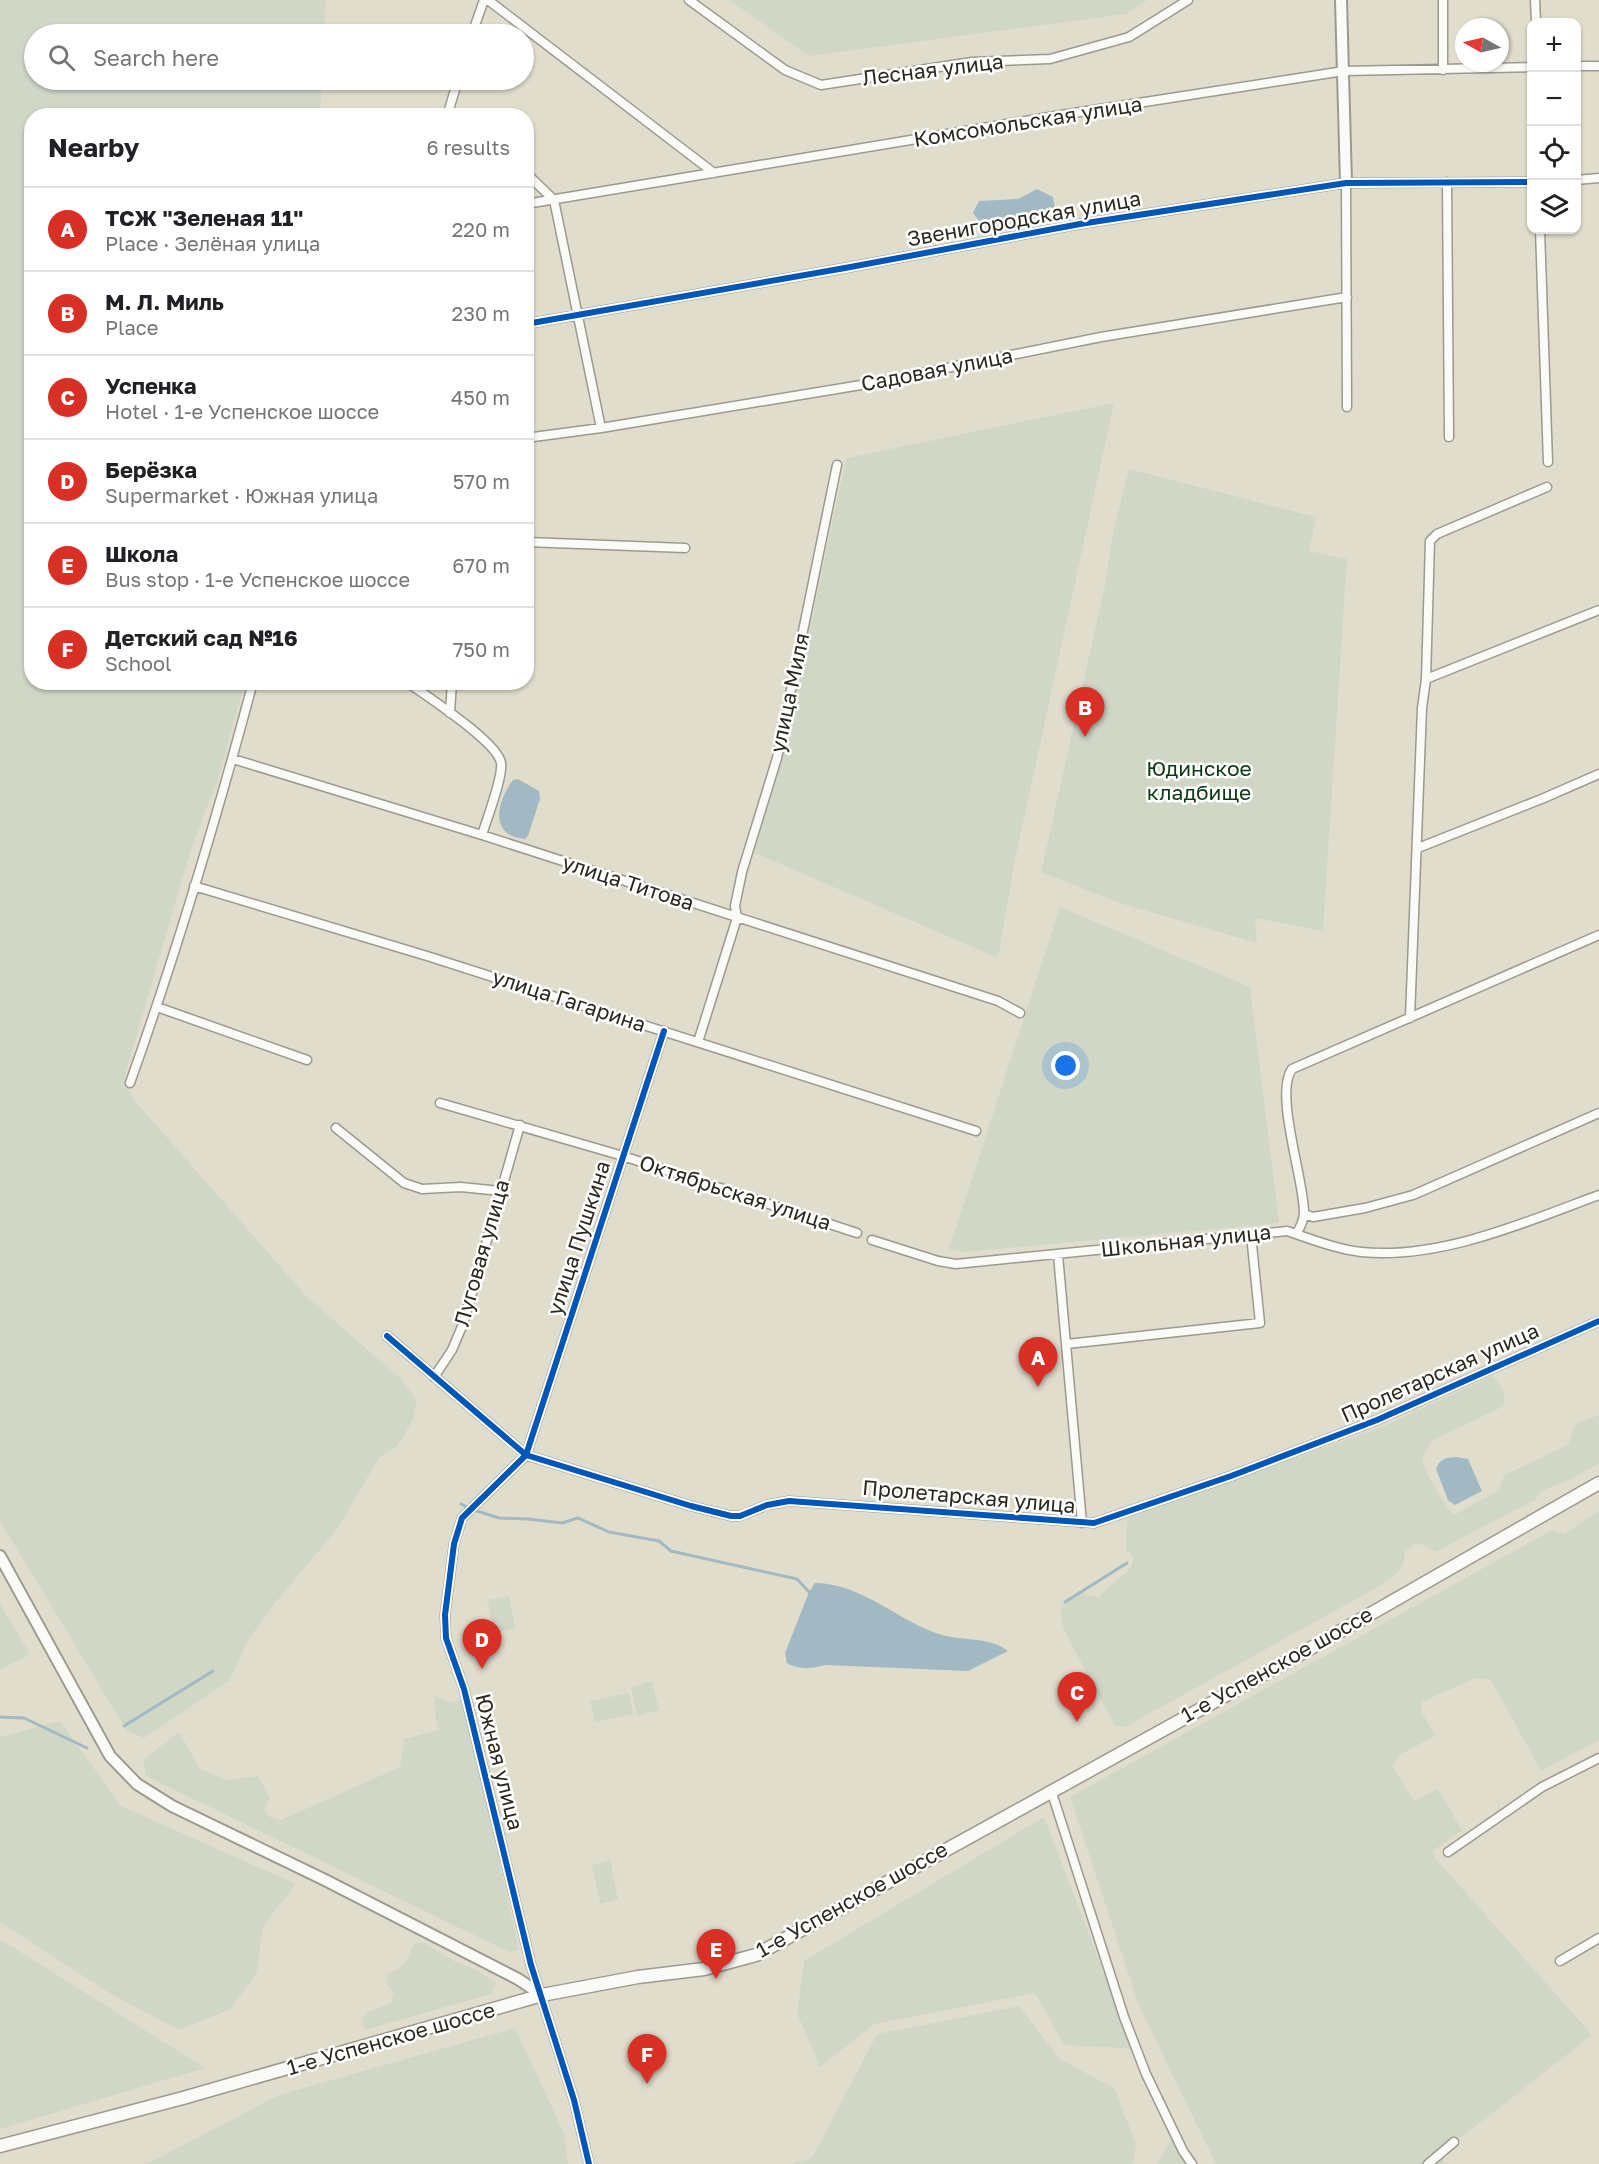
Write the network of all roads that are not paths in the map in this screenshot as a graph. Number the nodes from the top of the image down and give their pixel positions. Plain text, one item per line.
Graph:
1 (484, 0) edge
2 (488, 0) edge
3 (689, 0) edge
4 (1188, 0) edge
5 (1341, 0) edge
6 (1443, 0) edge
7 (1535, 0) edge
8 (1536, 18) edge
9 (476, 24) edge
10 (519, 24) edge
11 (534, 35) edge
12 (1581, 66) edge
13 (1599, 66) edge
14 (1527, 67) edge
15 (1443, 70) junction
16 (1344, 71) junction
17 (455, 90) edge
18 (449, 108) edge
19 (714, 173) junction
20 (1599, 178) edge
21 (534, 179) edge
22 (1581, 180) edge
23 (1447, 182) junction
24 (1527, 182) edge
25 (1346, 183) junction
26 (554, 200) junction
27 (534, 203) edge
28 (1540, 234) edge
29 (1347, 297) junction
30 (578, 314) junction
31 (534, 322) edge
32 (1347, 407) dead end
33 (601, 428) junction
34 (534, 437) edge
35 (1449, 437) dead end
36 (1548, 462) dead end
37 (837, 465) dead end
38 (1547, 487) dead end
39 (534, 542) edge
40 (685, 548) dead end
41 (1599, 610) edge
42 (1426, 679) junction
43 (251, 690) edge
44 (418, 690) edge
45 (451, 690) edge
46 (450, 713) junction
47 (233, 759) junction
48 (1599, 774) edge
49 (482, 835) junction
50 (1418, 848) junction
51 (194, 886) junction
52 (737, 918) junction
53 (1599, 935) edge
54 (157, 1007) junction
55 (1020, 1013) dead end
56 (1410, 1018) junction
57 (664, 1032) junction
58 (698, 1042) junction
59 (307, 1060) dead end
60 (130, 1083) dead end
61 (440, 1102) dead end
62 (1599, 1113) edge
63 (520, 1125) junction
64 (336, 1128) dead end
65 (976, 1131) dead end
66 (623, 1156) junction
67 (500, 1191) junction
68 (1599, 1195) edge
69 (1305, 1214) junction
70 (857, 1233) dead end
71 (1296, 1234) junction
72 (1251, 1235) junction
73 (872, 1240) dead end
74 (1058, 1255) junction
75 (1599, 1321) edge
76 (387, 1336) dead end
77 (1066, 1344) junction
78 (434, 1377) junction
79 (526, 1455) junction
80 (1599, 1483) edge
81 (1082, 1523) junction
82 (0, 1556) edge
83 (1598, 1762) edge
84 (1052, 1790) junction
85 (1448, 1851) dead end
86 (1599, 1938) edge
87 (1560, 1961) dead end
88 (542, 1995) junction
89 (1454, 2142) dead end
90 (0, 2146) edge
91 (589, 2164) edge
92 (1192, 2164) edge
93 (1428, 2164) edge

1 - 9 street
2 - 10 street
3 - 4 street, Лесная улица
5 - 16 street
6 - 15 street
7 - 8 street
11 - 19 street
12 - 13 street
14 - 15 street, Комсомольская улица
15 - 16 street, Комсомольская улица
16 - 19 street, Комсомольская улица
16 - 25 street
17 - 18 street
19 - 26 street, Комсомольская улица
20 - 22 street
21 - 26 street
23 - 24 street, Звенигородская улица
23 - 25 street, Звенигородская улица
23 - 35 street
25 - 29 street
25 - 30 street, Звенигородская улица
26 - 27 street, Комсомольская улица
26 - 30 street
28 - 36 street
29 - 32 street
29 - 33 street, Садовая улица
30 - 31 street, Звенигородская улица
30 - 33 street
33 - 34 street, Садовая улица
37 - 52 street, улица Миля
38 - 42 street
39 - 40 street
41 - 42 street
42 - 50 street
43 - 47 street
44 - 46 street
45 - 46 street
46 - 49 street
47 - 49 street, улица Титова
47 - 51 street
48 - 50 street
49 - 52 street, улица Титова
50 - 56 street
51 - 54 street
51 - 57 street, улица Гагарина
52 - 55 street, улица Титова
52 - 58 street
53 - 56 street
54 - 59 street
54 - 60 street
56 - 69 street
57 - 58 street, улица Гагарина
57 - 66 street, улица Пушкина
58 - 65 street, улица Гагарина
61 - 63 street, Октябрьская улица
62 - 69 street
63 - 66 street, Октябрьская улица
63 - 67 street, Луговая улица
64 - 67 street
66 - 70 street, Октябрьская улица
66 - 79 street, улица Пушкина
67 - 78 street, Луговая улица
68 - 71 street, Школьная улица
69 - 71 street
71 - 72 street, Школьная улица
72 - 74 street, Школьная улица
72 - 77 street
73 - 74 street, Школьная улица
74 - 77 street
75 - 81 street, Пролетарская улица
76 - 78 street
77 - 81 street
78 - 79 street
79 - 81 street, Пролетарская улица
79 - 88 street, Южная улица
80 - 84 main road, 1-е Успенское шоссе
82 - 88 street
83 - 85 street
84 - 88 main road, 1-е Успенское шоссе
84 - 92 street
86 - 87 street
88 - 90 main road, 1-е Успенское шоссе
88 - 91 street, Южная улица
89 - 93 street

